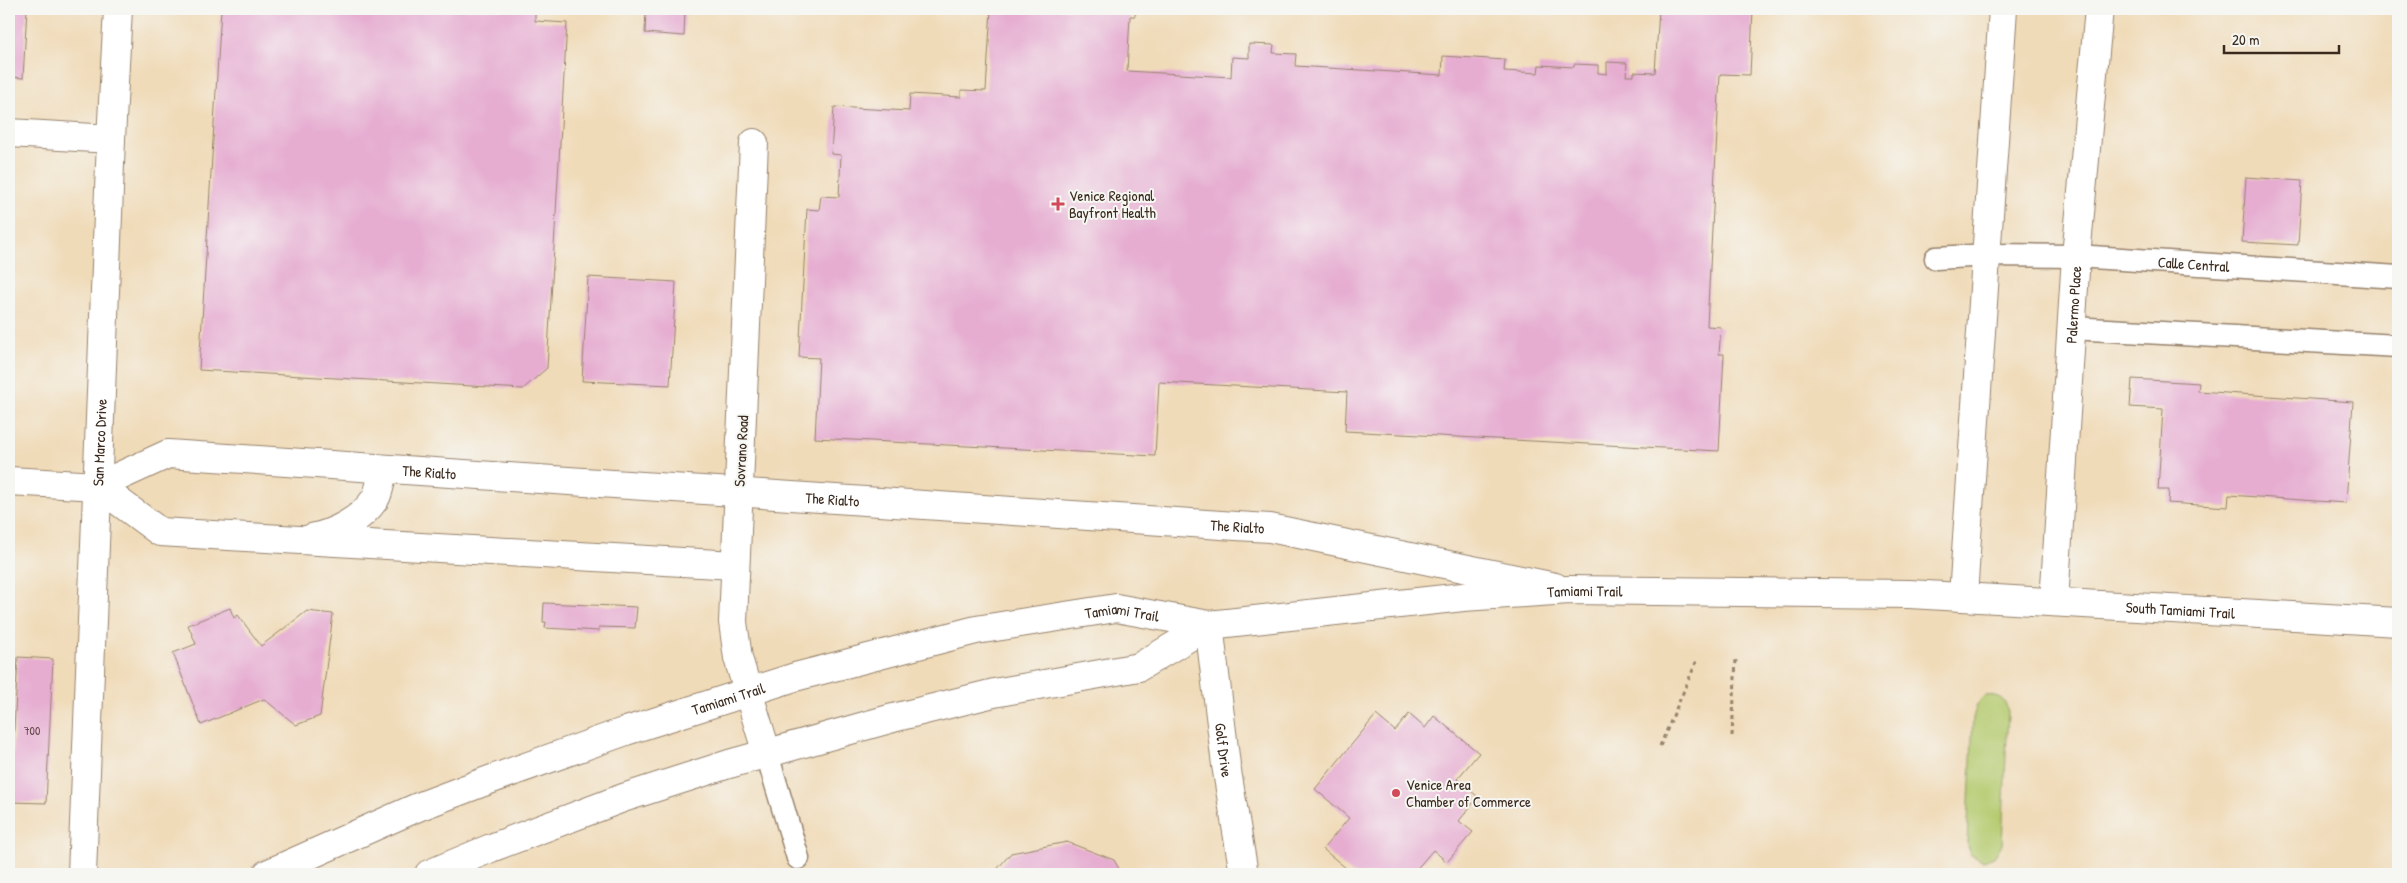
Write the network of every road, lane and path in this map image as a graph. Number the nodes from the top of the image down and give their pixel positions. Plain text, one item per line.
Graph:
1 (118, 9) edge
2 (2003, 9) edge
3 (2099, 9) edge
4 (9, 133) edge
5 (111, 138) junction
6 (754, 143) dead end
7 (1988, 254) junction
8 (2076, 256) junction
9 (1936, 258) dead end
10 (2398, 277) edge
11 (2071, 328) junction
12 (2398, 346) edge
13 (383, 469) junction
14 (9, 481) edge
15 (98, 486) junction
16 (739, 493) junction
17 (296, 540) junction
18 (735, 565) junction
19 (1569, 590) junction
20 (1963, 596) junction
21 (2054, 602) junction
22 (2398, 622) edge
23 (1209, 626) junction
24 (1698, 658) dead end
25 (1736, 659) dead end
26 (749, 692) junction
27 (1732, 736) dead end
28 (1660, 746) dead end
29 (767, 754) junction
30 (798, 858) dead end
31 (82, 874) edge
32 (267, 874) edge
33 (429, 874) edge
34 (1244, 874) edge

1 - 5 street, San Marco Drive
2 - 7 street
3 - 8 street, Palermo Place
4 - 5 street
5 - 15 street, San Marco Drive
6 - 16 street, Sovrano Road
7 - 8 lane, Calle Central
7 - 9 lane, Calle Central
7 - 20 street
8 - 10 lane, Calle Central
8 - 11 street, Palermo Place
11 - 12 lane
11 - 21 street, Palermo Place
13 - 15 street, The Rialto
13 - 16 street, The Rialto
13 - 17 street
14 - 15 street, The Rialto
15 - 17 street
15 - 31 street, San Marco Drive
16 - 18 street, Sovrano Road
16 - 19 street, The Rialto
17 - 18 street
18 - 26 street, Sovrano Road
19 - 20 street, Tamiami Trail
19 - 23 street, Tamiami Trail
20 - 21 street, South Tamiami Trail
21 - 22 street, South Tamiami Trail
23 - 26 street, Tamiami Trail
23 - 29 street, Tamiami Trail
23 - 34 street, Golf Drive
24 - 28 path
25 - 27 path
26 - 29 street, Sovrano Road
26 - 32 street, Tamiami Trail
29 - 30 lane
29 - 33 street, Tamiami Trail

